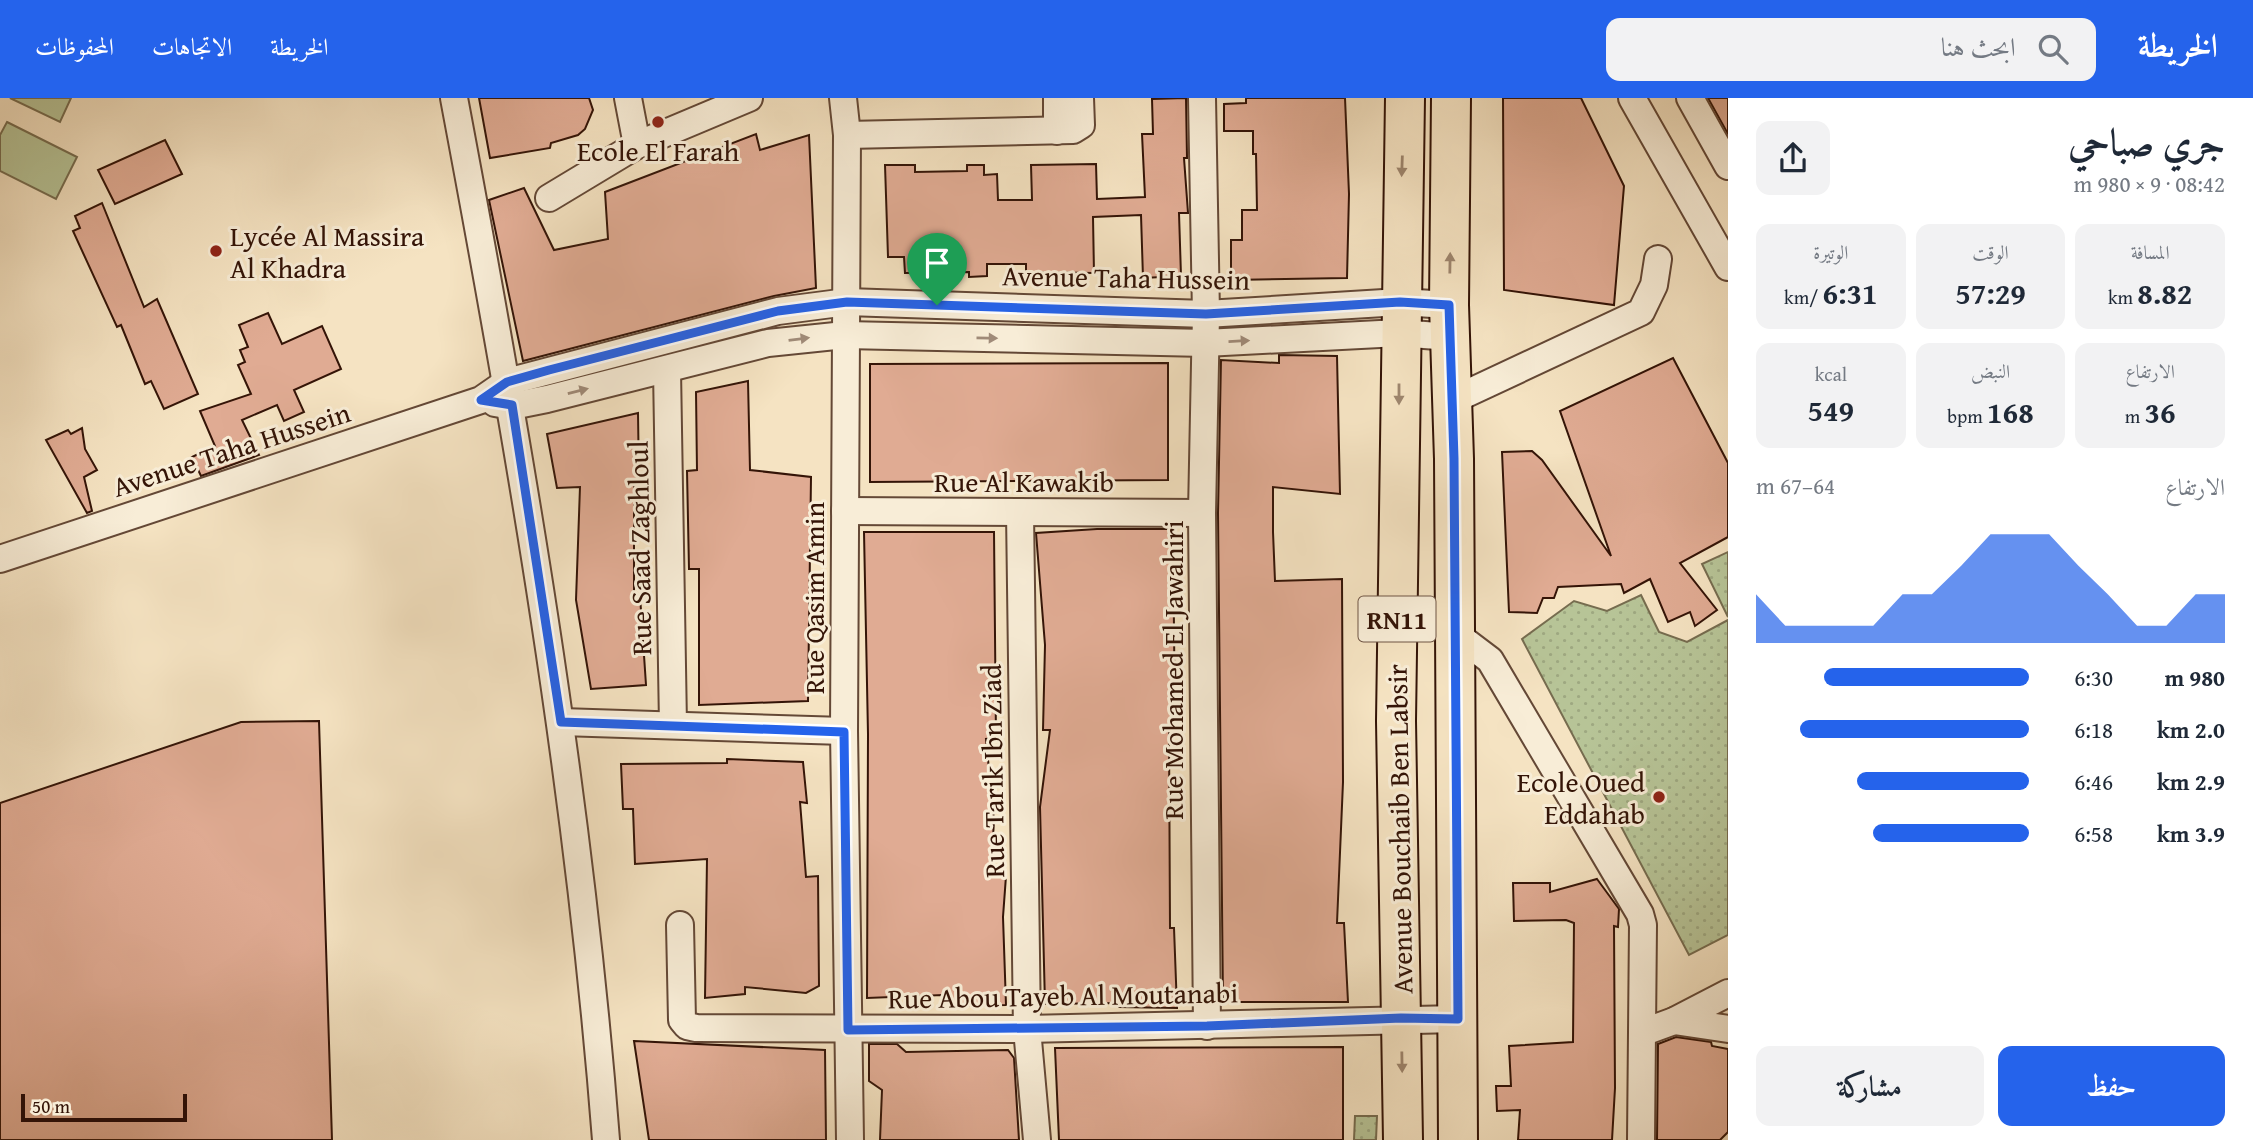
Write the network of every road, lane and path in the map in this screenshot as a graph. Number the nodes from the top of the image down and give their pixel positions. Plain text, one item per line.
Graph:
1 (454, 98) edge
2 (628, 98) edge
3 (749, 98) edge
4 (843, 98) edge
5 (1057, 98) edge
6 (1080, 98) edge
7 (1202, 98) edge
8 (1405, 98) edge
9 (1451, 98) edge
10 (1632, 98) edge
11 (1690, 98) edge
12 (1057, 131) junction
13 (848, 135) junction
14 (638, 145) junction
15 (1728, 166) edge
16 (549, 198) dead end
17 (1658, 259) dead end
18 (1728, 267) edge
19 (847, 302) junction
20 (1206, 314) junction
21 (1399, 318) junction
22 (1450, 321) junction
23 (845, 335) junction
24 (1205, 343) junction
25 (667, 370) junction
26 (509, 394) junction
27 (1453, 400) junction
28 (845, 511) junction
29 (1020, 512) junction
30 (1202, 513) junction
31 (0, 559) edge
32 (1453, 632) junction
33 (561, 722) junction
34 (673, 724) junction
35 (844, 732) junction
36 (680, 925) dead end
37 (1728, 993) edge
38 (1401, 1018) junction
39 (1458, 1019) junction
40 (1674, 1021) junction
41 (1207, 1026) junction
42 (1027, 1029) junction
43 (1728, 1029) edge
44 (848, 1030) junction
45 (1644, 1032) junction
46 (606, 1140) edge
47 (850, 1140) edge
48 (1037, 1140) edge
49 (1403, 1140) edge
50 (1458, 1140) edge
51 (1642, 1140) edge

1 - 26 street
2 - 14 street
3 - 14 street
4 - 13 street, Rue Qasim Amin
5 - 12 street
6 - 12 street
7 - 20 street, Rue Mohamed El Jawahiri
8 -> 21 main road, Avenue Bouchaib Ben Labsir / RN11
22 -> 9 main road, Avenue Bouchaib Ben Labsir / RN11
10 - 18 street
11 - 15 street
12 - 13 street
13 - 19 street, Rue Qasim Amin
14 - 16 street
17 - 27 street
19 - 20 street, Avenue Taha Hussein
19 - 23 street, Rue Qasim Amin
19 - 26 street, Avenue Taha Hussein
20 - 21 street, Avenue Taha Hussein
20 - 24 street, Rue Mohamed El Jawahiri
21 - 22 street, Avenue Taha Hussein
24 -> 21 street, Avenue Taha Hussein
21 -> 38 main road, Avenue Bouchaib Ben Labsir / RN11
22 - 27 main road, Avenue Bouchaib Ben Labsir / RN11
23 -> 24 street, Avenue Taha Hussein
25 -> 23 street, Avenue Taha Hussein
23 - 28 street, Rue Qasim Amin
24 - 30 street, Rue Mohamed El Jawahiri
26 -> 25 street, Avenue Taha Hussein
25 - 34 street, Rue Saad Zaghloul
26 - 31 street, Avenue Taha Hussein
26 - 33 street
27 - 32 main road, Avenue Bouchaib Ben Labsir / RN11
28 - 29 street, Rue Al Kawakib
28 - 35 street, Rue Qasim Amin
29 - 30 street, Rue Al Kawakib
29 - 42 street, Rue Tarik Ibn Ziad
30 - 41 street, Rue Mohamed El Jawahiri
32 - 39 main road, Avenue Bouchaib Ben Labsir / RN11
32 - 45 street
33 - 34 street
33 - 46 street
34 - 35 street
35 - 44 street, Rue Qasim Amin
36 - 44 street, Rue Abou Tayeb Al Moutanabi
37 - 40 street
38 - 39 street, Rue Abou Tayeb Al Moutanabi
38 - 41 street, Rue Abou Tayeb Al Moutanabi
38 -> 49 main road, Avenue Bouchaib Ben Labsir / RN11
39 - 50 main road, Avenue Bouchaib Ben Labsir / RN11
40 - 43 street
40 - 45 street
41 - 42 street, Rue Abou Tayeb Al Moutanabi
42 - 44 street, Rue Abou Tayeb Al Moutanabi
42 - 48 street, Rue Tarik Ibn Ziad
44 - 47 street, Rue Qasim Amin
45 - 51 street

